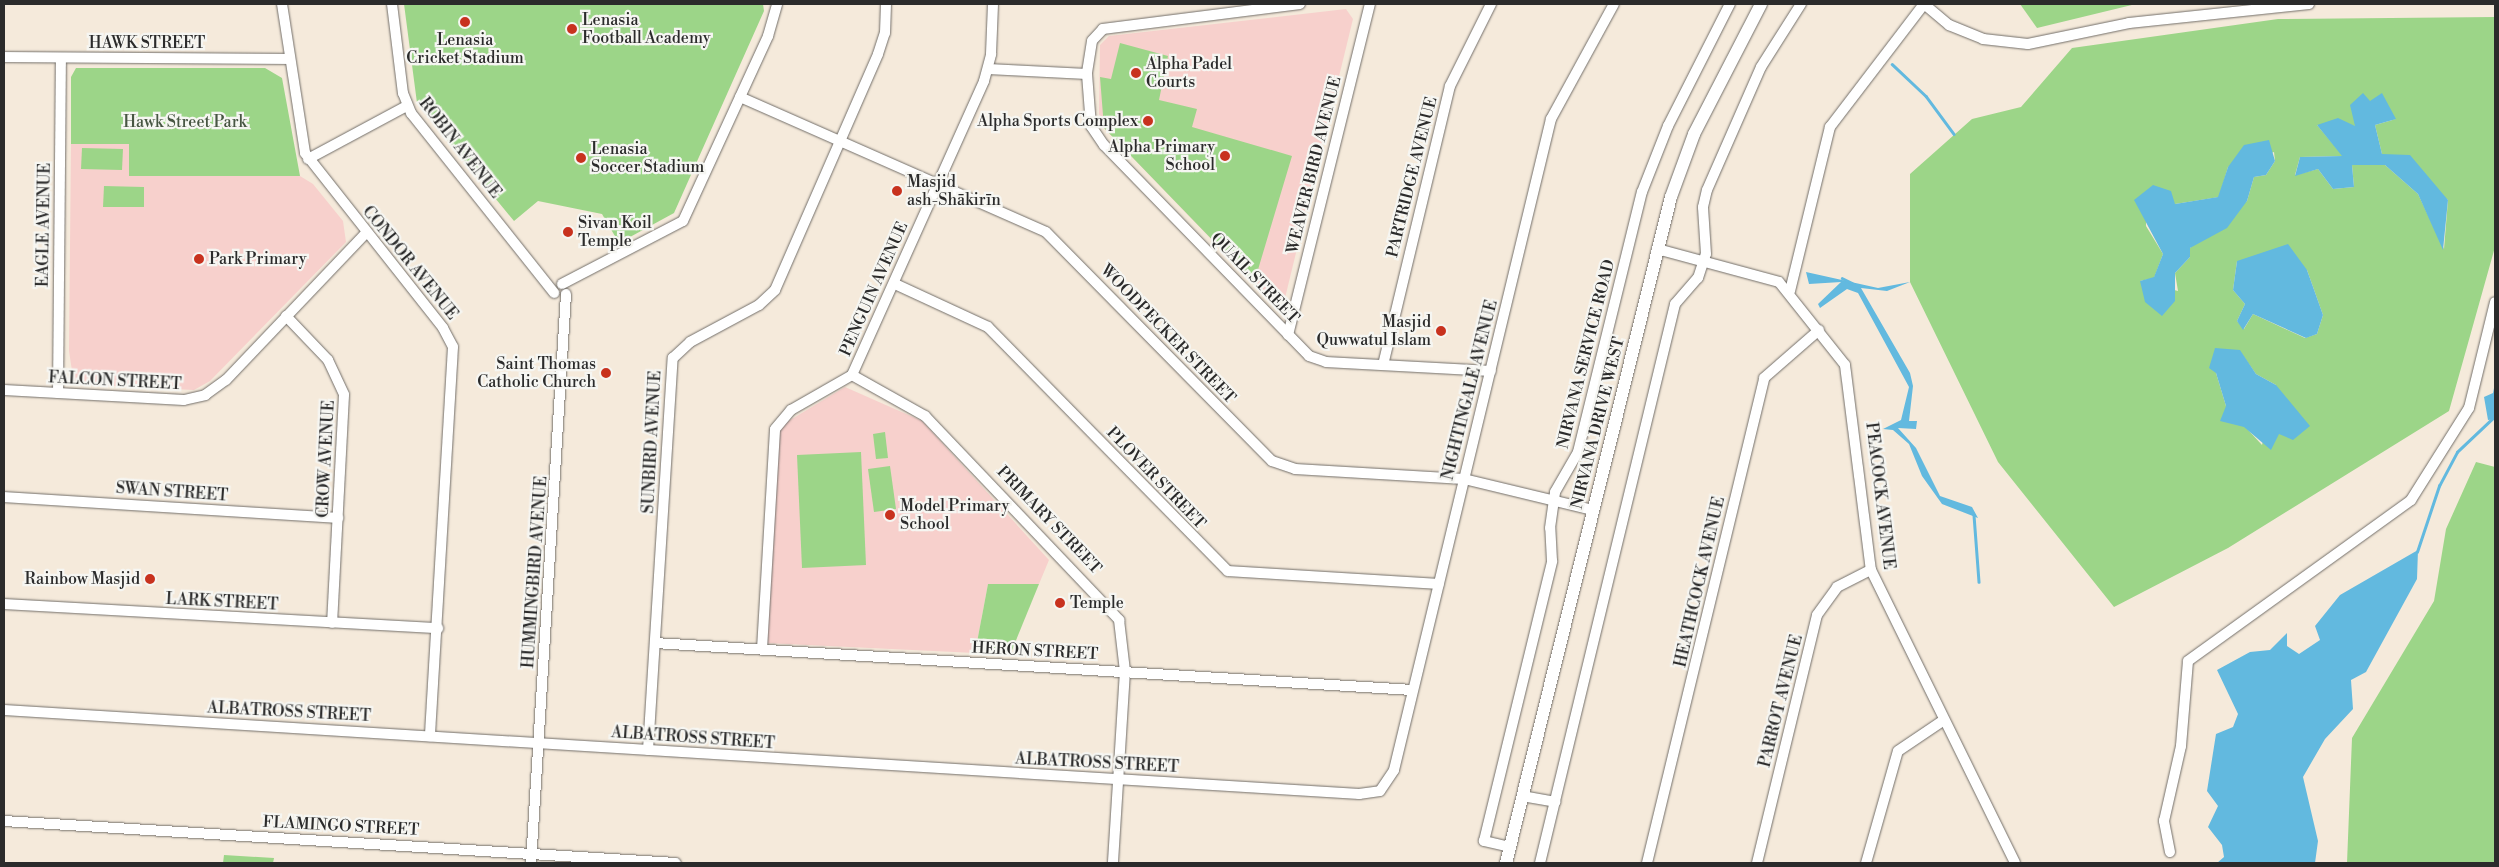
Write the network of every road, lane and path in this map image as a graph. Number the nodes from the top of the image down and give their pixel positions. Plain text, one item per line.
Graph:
1 (282, 4) edge
2 (392, 4) edge
3 (777, 4) edge
4 (886, 4) edge
5 (993, 4) edge
6 (1300, 4) edge
7 (1370, 4) edge
8 (1492, 4) edge
9 (1614, 4) edge
10 (1730, 4) edge
11 (1760, 4) edge
12 (1801, 4) edge
13 (1924, 4) edge
14 (2309, 4) edge
15 (4, 57) edge
16 (61, 58) junction
17 (290, 59) junction
18 (988, 69) junction
19 (1086, 74) junction
20 (740, 97) junction
21 (407, 106) junction
22 (840, 142) junction
23 (308, 158) junction
24 (937, 184) junction
25 (366, 233) junction
26 (1657, 249) junction
27 (1704, 259) junction
28 (895, 284) junction
29 (561, 290) junction
30 (1790, 291) junction
31 (2495, 302) edge
32 (286, 316) junction
33 (1819, 330) junction
34 (1288, 334) junction
35 (1383, 364) junction
36 (1490, 371) junction
37 (852, 376) junction
38 (4, 390) edge
39 (58, 393) junction
40 (1464, 478) junction
41 (4, 497) edge
42 (1553, 501) junction
43 (1593, 510) junction
44 (338, 518) junction
45 (1871, 570) junction
46 (1439, 584) junction
47 (4, 604) edge
48 (332, 623) junction
49 (438, 628) junction
50 (655, 642) junction
51 (762, 649) junction
52 (1125, 671) junction
53 (1413, 690) junction
54 (4, 710) edge
55 (1944, 720) junction
56 (430, 736) junction
57 (539, 743) junction
58 (648, 750) junction
59 (1118, 779) junction
60 (1380, 791) joint
61 (1522, 796) junction
62 (1554, 802) junction
63 (4, 821) edge
64 (531, 852) junction
65 (2170, 852) dead end
66 (1508, 858) edge
67 (531, 863) edge
68 (660, 863) edge
69 (676, 863) edge
70 (1112, 863) edge
71 (1540, 863) edge
72 (1647, 863) edge
73 (1757, 863) edge
74 (1866, 863) edge
75 (2015, 863) edge

1 - 17 street, CONDOR AVENUE
2 - 21 street, ROBIN AVENUE
3 - 20 street
4 - 22 street, SUNBIRD AVENUE
5 - 18 street, PENGUIN AVENUE
6 - 19 street, QUAIL STREET
7 - 34 street, WEAVER BIRD AVENUE
8 - 35 street, PARTRIDGE AVENUE
9 - 36 street, NIGHTINGALE AVENUE
10 - 42 street, NIRVANA SERVICE ROAD
11 - 26 main road, NIRVANA DRIVE WEST
12 - 27 street
13 - 14 street
13 - 30 street
15 - 16 street, HAWK STREET
16 - 17 street, HAWK STREET
16 - 39 street, EAGLE AVENUE
17 - 23 street, CONDOR AVENUE
18 - 19 street
18 - 24 street, PENGUIN AVENUE
19 - 34 street, QUAIL STREET
20 - 22 street, WOODPECKER STREET
20 - 29 street
21 - 23 street
21 - 29 street, ROBIN AVENUE
22 - 24 street, WOODPECKER STREET
22 - 50 street, SUNBIRD AVENUE
23 - 25 street, CONDOR AVENUE
24 - 28 street, PENGUIN AVENUE
24 - 40 street, WOODPECKER STREET
25 - 32 street, FALCON STREET
25 - 49 street, CONDOR AVENUE
26 - 27 street, PEACOCK AVENUE
26 - 43 main road, NIRVANA DRIVE WEST
27 - 30 street, PEACOCK AVENUE
27 - 62 street
28 - 37 street, PENGUIN AVENUE
28 - 46 street, PLOVER STREET
29 - 57 street, HUMMINGBIRD AVENUE
30 - 33 street, PEACOCK AVENUE
31 - 65 street
32 - 39 street, FALCON STREET
32 - 44 street, CROW AVENUE
33 - 45 street, PEACOCK AVENUE
33 - 72 street, HEATHCOCK AVENUE
34 - 35 street, QUAIL STREET
35 - 36 street, QUAIL STREET
36 - 40 street, NIGHTINGALE AVENUE
37 - 51 street, PENGUIN AVENUE
37 - 52 street, PRIMARY STREET
38 - 39 street, FALCON STREET
40 - 42 street, WOODPECKER STREET
40 - 46 street, NIGHTINGALE AVENUE
41 - 44 street, SWAN STREET
42 - 43 street, WOODPECKER STREET
42 - 66 street, NIRVANA SERVICE ROAD
43 - 61 main road, NIRVANA DRIVE WEST
44 - 48 street, CROW AVENUE
45 - 55 street, PEACOCK AVENUE
45 - 73 street, PARROT AVENUE
46 - 53 street, NIGHTINGALE AVENUE
47 - 48 street, LARK STREET
48 - 49 street, LARK STREET
49 - 56 street, CONDOR AVENUE
50 - 51 street, HERON STREET
50 - 58 street, SUNBIRD AVENUE
51 - 52 street, HERON STREET
52 - 53 street, HERON STREET
52 - 59 street, PRIMARY STREET
53 - 60 street, NIGHTINGALE AVENUE
54 - 56 street, ALBATROSS STREET
55 - 74 street
55 - 75 street, PEACOCK AVENUE
56 - 57 street, ALBATROSS STREET
57 - 58 street, ALBATROSS STREET
57 - 64 street, HUMMINGBIRD AVENUE
58 - 59 street, ALBATROSS STREET
59 - 60 street, ALBATROSS STREET
59 - 70 street, PRIMARY STREET
61 - 62 street
61 - 66 main road, NIRVANA DRIVE WEST
62 - 71 street
63 - 64 street, FLAMINGO STREET
64 - 67 street, HUMMINGBIRD AVENUE
64 - 68 street, FLAMINGO STREET
68 - 69 street, FLAMINGO STREET

